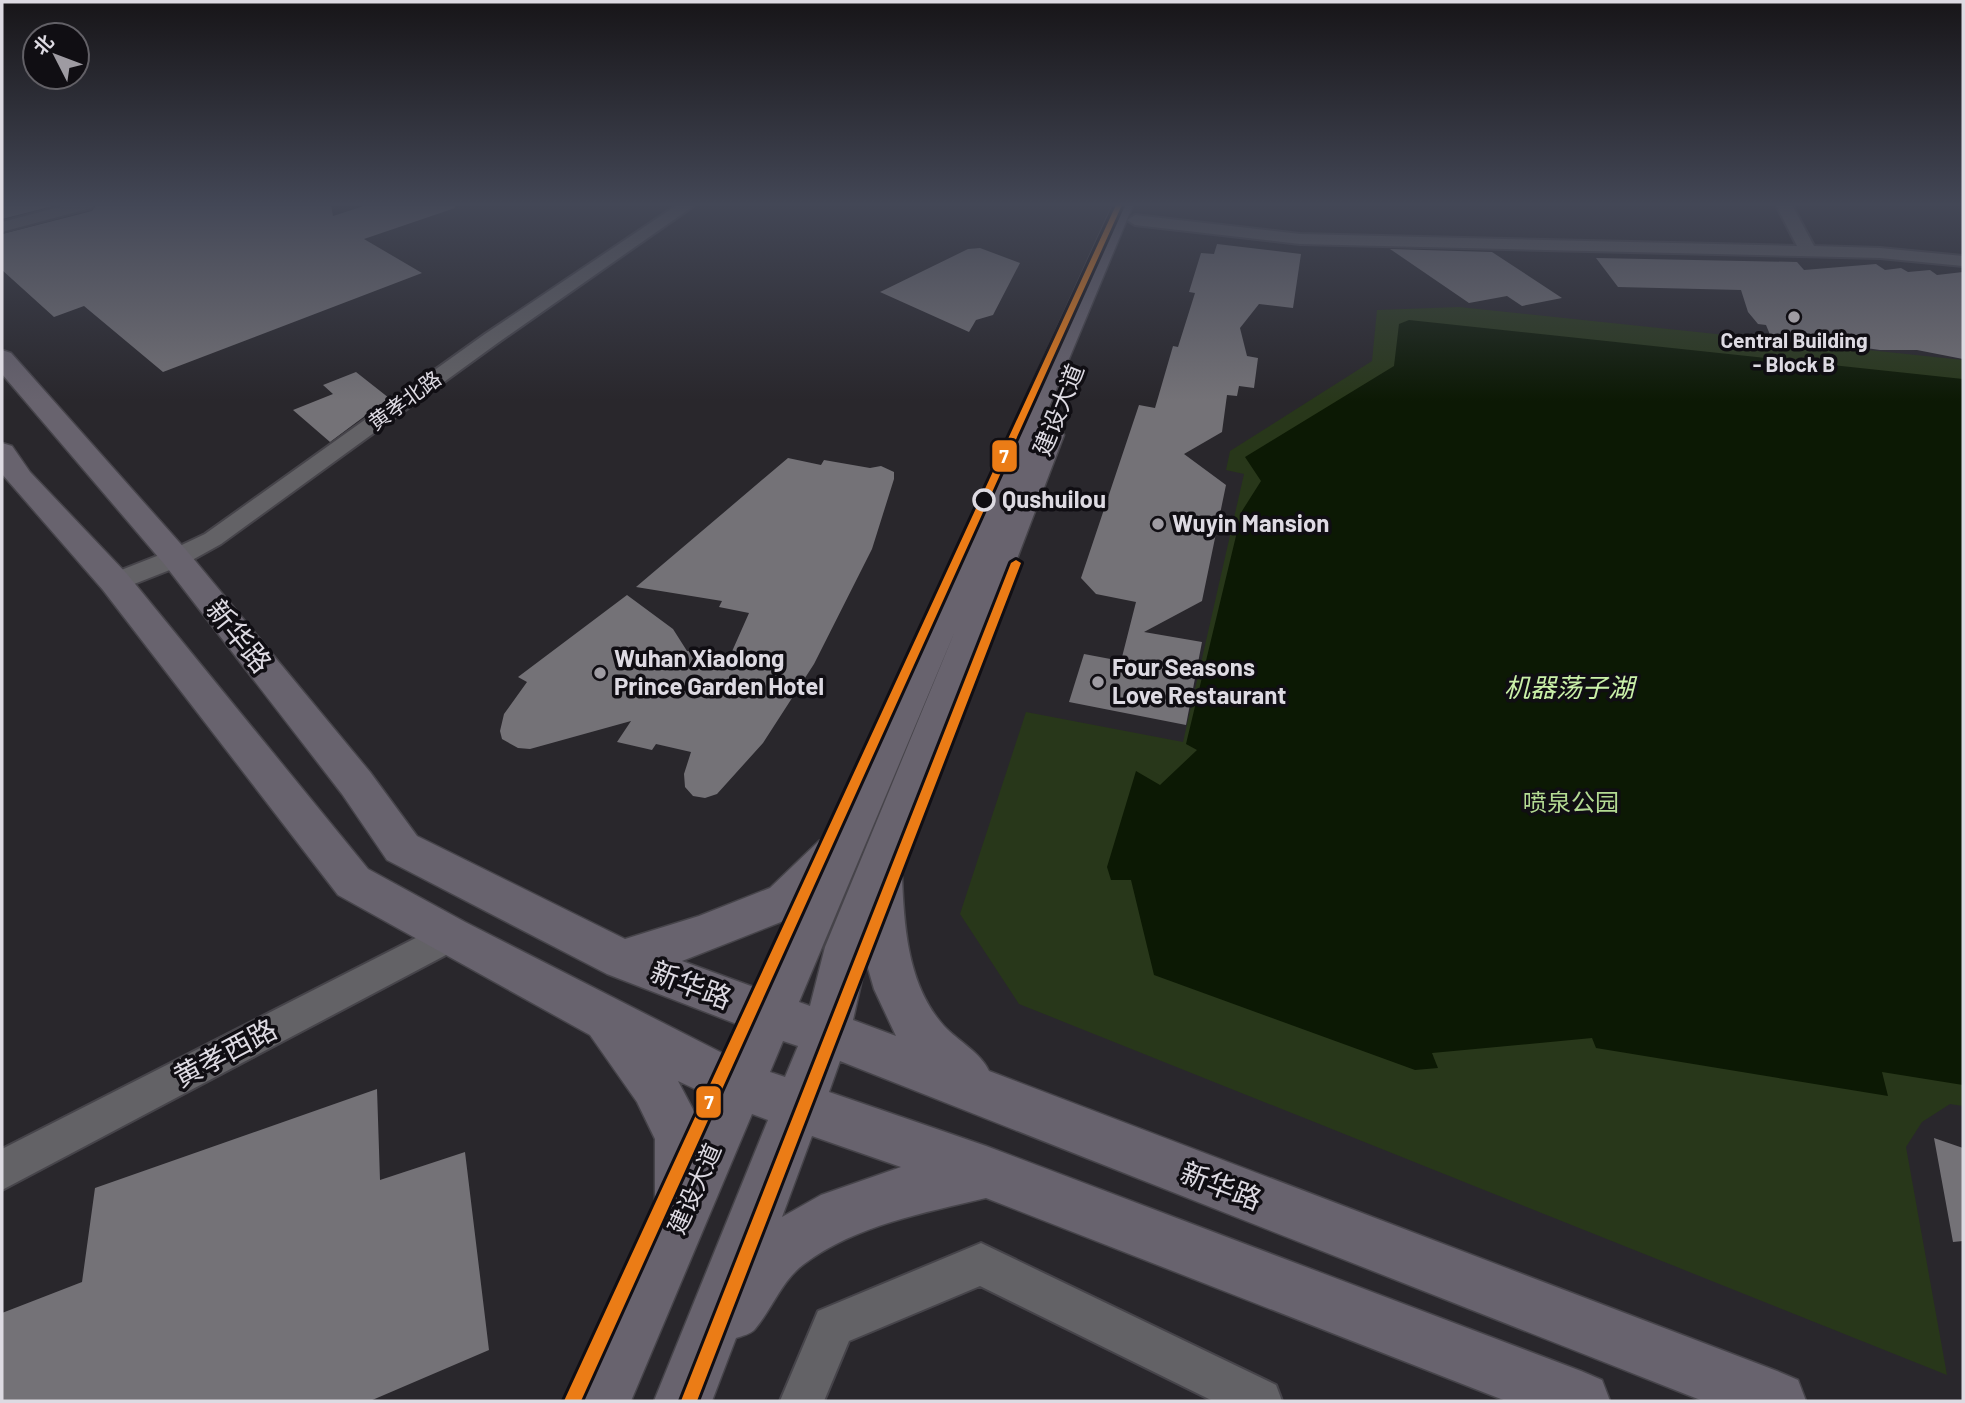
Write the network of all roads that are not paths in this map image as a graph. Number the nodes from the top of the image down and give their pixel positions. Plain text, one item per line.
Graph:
1 (591, 270) edge
2 (1108, 270) edge
3 (2, 358) edge
4 (2, 452) edge
5 (176, 558) junction
6 (115, 582) junction
7 (864, 849) junction
8 (449, 936) junction
9 (623, 960) junction
10 (598, 1013) junction
11 (771, 1015) junction
12 (827, 1033) junction
13 (741, 1086) junction
14 (798, 1107) junction
15 (1032, 1112) junction
16 (2, 1170) edge
17 (986, 1172) junction
18 (680, 1223) junction
19 (688, 1389) edge
20 (601, 1401) edge
21 (802, 1401) edge
22 (1260, 1401) edge
23 (1581, 1401) edge
24 (1777, 1401) edge

1 - 5 street, 黄孝北路
2 - 7 main road, 建设大道
3 - 5 main road, 新华路
4 - 6 main road
5 - 6 street, 黄孝北路
5 - 9 main road, 新华路
6 - 8 main road
7 - 9 main road
7 - 11 main road, 建设大道
7 - 12 main road, 建设大道
7 - 15 main road
8 - 10 main road
8 - 16 street, 黄孝西路
9 - 11 main road, 新华路
10 - 13 main road
10 - 18 main road
11 - 12 main road, 新华路
11 - 13 main road, 建设大道
12 - 14 main road, 建设大道
12 - 15 main road, 新华路
13 - 14 main road
13 - 18 main road, 建设大道
14 - 17 main road
14 - 19 main road, 建设大道
15 - 24 main road, 新华路
17 - 19 main road
17 - 23 main road
18 - 20 main road, 建设大道
21 - 22 street

